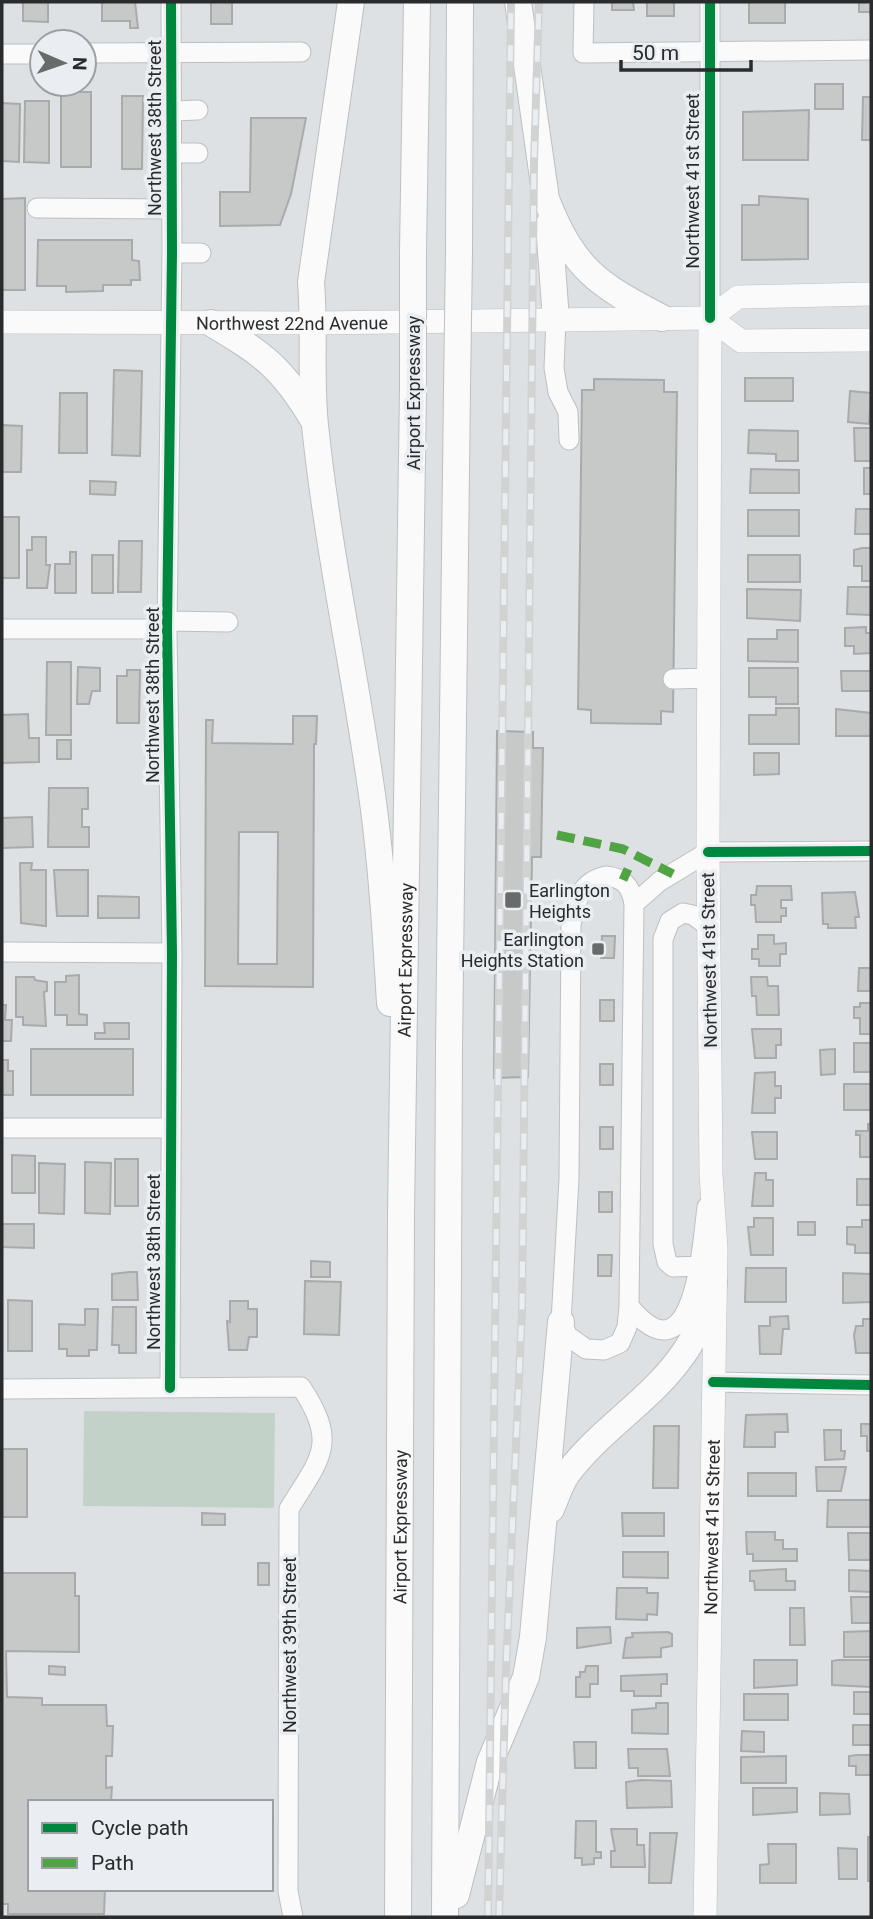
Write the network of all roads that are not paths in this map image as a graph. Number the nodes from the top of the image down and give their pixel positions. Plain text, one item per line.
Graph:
1 (172, 2) edge
2 (351, 2) edge
3 (417, 2) edge
4 (460, 2) edge
5 (518, 2) edge
6 (584, 2) edge
7 (710, 2) edge
8 (710, 50) junction
9 (871, 50) edge
10 (301, 52) dead end
11 (98, 53) edge
12 (171, 53) junction
13 (2, 54) edge
14 (28, 54) edge
15 (198, 110) dead end
16 (173, 111) junction
17 (172, 153) junction
18 (198, 153) dead end
19 (546, 199) junction
20 (37, 208) dead end
21 (172, 209) junction
22 (172, 253) junction
23 (201, 253) dead end
24 (871, 294) edge
25 (663, 318) junction
26 (710, 318) junction
27 (555, 320) junction
28 (2, 322) edge
29 (171, 322) junction
30 (211, 323) junction
31 (315, 323) junction
32 (871, 340) edge
33 (315, 422) junction
34 (569, 440) dead end
35 (228, 622) dead end
36 (168, 625) junction
37 (2, 629) edge
38 (710, 678) junction
39 (673, 679) dead end
40 (708, 852) junction
41 (871, 852) edge
42 (634, 904) junction
43 (709, 927) junction
44 (2, 952) edge
45 (172, 953) junction
46 (2, 1128) edge
47 (171, 1128) junction
48 (401, 1215) junction
49 (707, 1275) junction
50 (629, 1306) junction
51 (561, 1322) junction
52 (713, 1382) junction
53 (871, 1385) edge
54 (170, 1388) junction
55 (2, 1389) edge
56 (540, 1555) junction
57 (293, 1917) edge
58 (398, 1917) edge
59 (444, 1917) edge
60 (451, 1917) edge
61 (705, 1917) edge

1 - 12 street, Northwest 38th Street
2 - 31 highway
3 - 48 highway, Airport Expressway, bridge
4 - 59 highway, bridge
5 - 19 highway
6 - 8 street
7 - 8 street, Northwest 41st Street
8 - 9 street
8 - 26 street, Northwest 41st Street
10 - 12 street
11 - 12 street
12 - 16 street, Northwest 38th Street
13 - 14 street
15 - 16 street
16 - 17 street, Northwest 38th Street
17 - 18 street
17 - 21 street, Northwest 38th Street
19 - 25 highway
19 - 27 highway
20 - 21 street
21 - 22 street, Northwest 38th Street
22 - 23 street
22 - 29 street, Northwest 38th Street
24 - 26 main road
25 - 26 main road, Northwest 22nd Avenue
25 - 27 main road, Northwest 22nd Avenue
26 - 32 main road
26 - 38 main road, Northwest 41st Street
27 - 31 main road, Northwest 22nd Avenue
27 - 34 street
28 - 29 main road, Northwest 22nd Avenue
29 - 30 main road, Northwest 22nd Avenue
29 - 36 street, Northwest 38th Street
30 - 31 main road, Northwest 22nd Avenue
30 - 33 highway
31 - 33 highway
33 - 48 highway
35 - 36 street
36 - 37 street
36 - 45 street, Northwest 38th Street
38 - 39 street
38 - 40 main road, Northwest 41st Street
40 - 41 street
40 - 42 street
40 - 43 main road, Northwest 41st Street
42 - 50 street
42 - 51 street
43 - 49 main road, Northwest 41st Street
43 - 49 street
44 - 45 street
45 - 47 street, Northwest 38th Street
46 - 47 street
47 - 54 street, Northwest 38th Street
48 - 58 highway, Airport Expressway
49 - 50 street
49 - 52 main road, Northwest 41st Street
49 - 56 highway
50 - 51 street
51 - 56 highway
52 - 53 street
52 - 61 main road, Northwest 41st Street
54 - 55 street
54 - 57 street, Northwest 39th Street
56 - 60 highway

